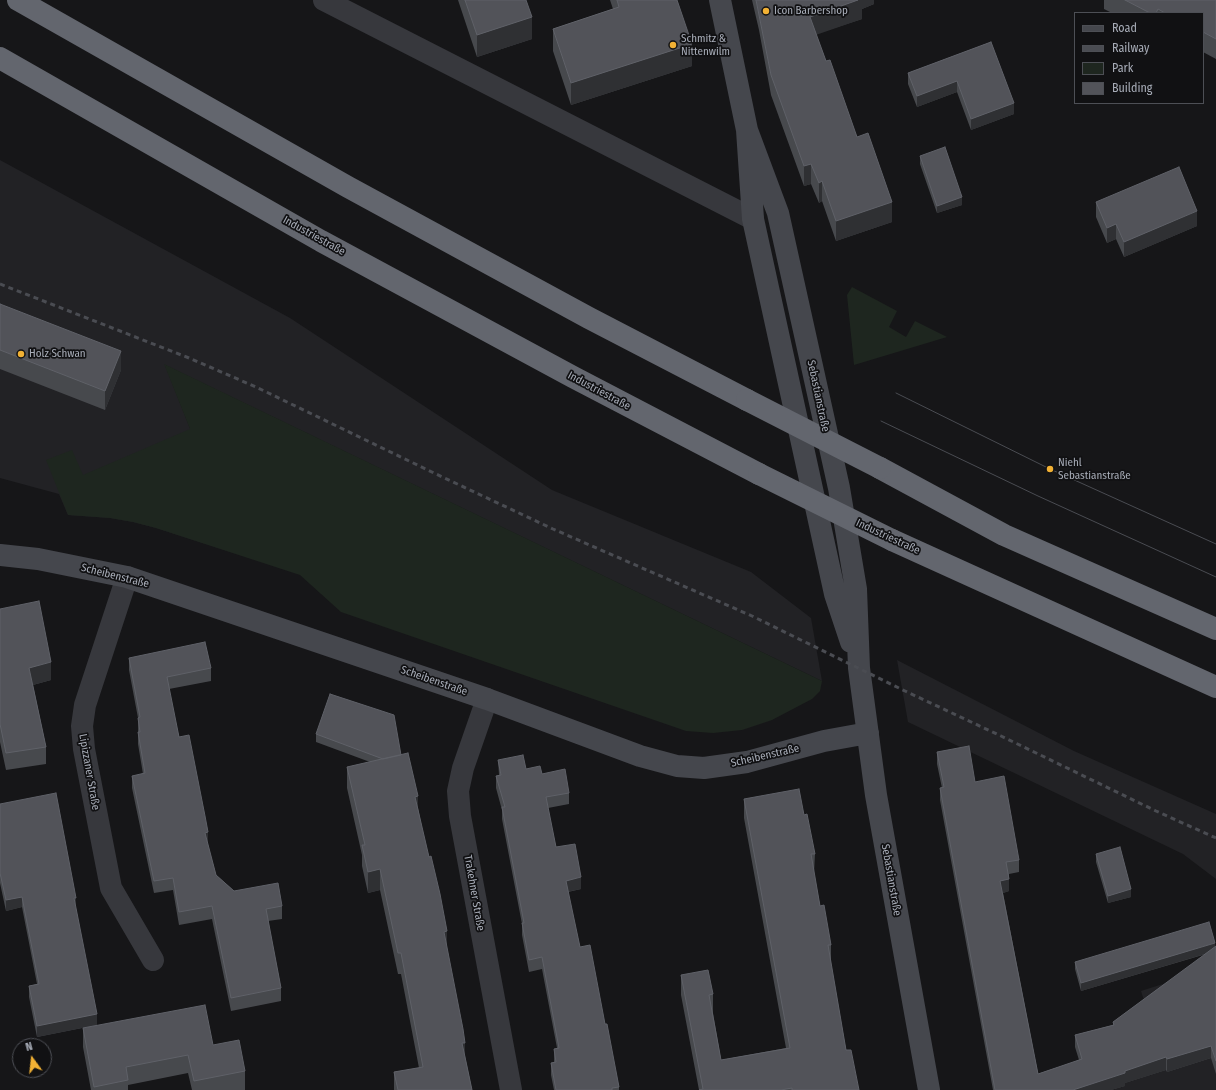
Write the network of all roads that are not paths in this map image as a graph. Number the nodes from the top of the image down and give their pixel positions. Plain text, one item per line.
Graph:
1 (18, 0) edge
2 (324, 0) edge
3 (720, 0) edge
4 (0, 58) edge
5 (747, 130) junction
6 (753, 219) junction
7 (0, 555) edge
8 (127, 577) junction
9 (1216, 629) edge
10 (859, 668) junction
11 (1216, 687) edge
12 (487, 699) junction
13 (868, 733) junction
14 (153, 960) dead end
15 (511, 1090) edge
16 (929, 1090) edge

1 - 9 highway, bridge
2 - 6 street
3 - 5 street, Sebastianstraße
4 - 11 highway, Industriestraße, bridge
5 - 6 street, Sebastianstraße
5 - 10 street, Sebastianstraße
6 - 10 street, Sebastianstraße
7 - 8 street, Scheibenstraße
8 - 12 street, Scheibenstraße
8 - 14 street, Lipizzaner Straße
10 - 13 street, Sebastianstraße
12 - 13 street, Scheibenstraße
12 - 15 street, Trakehner Straße
13 - 16 street, Sebastianstraße

